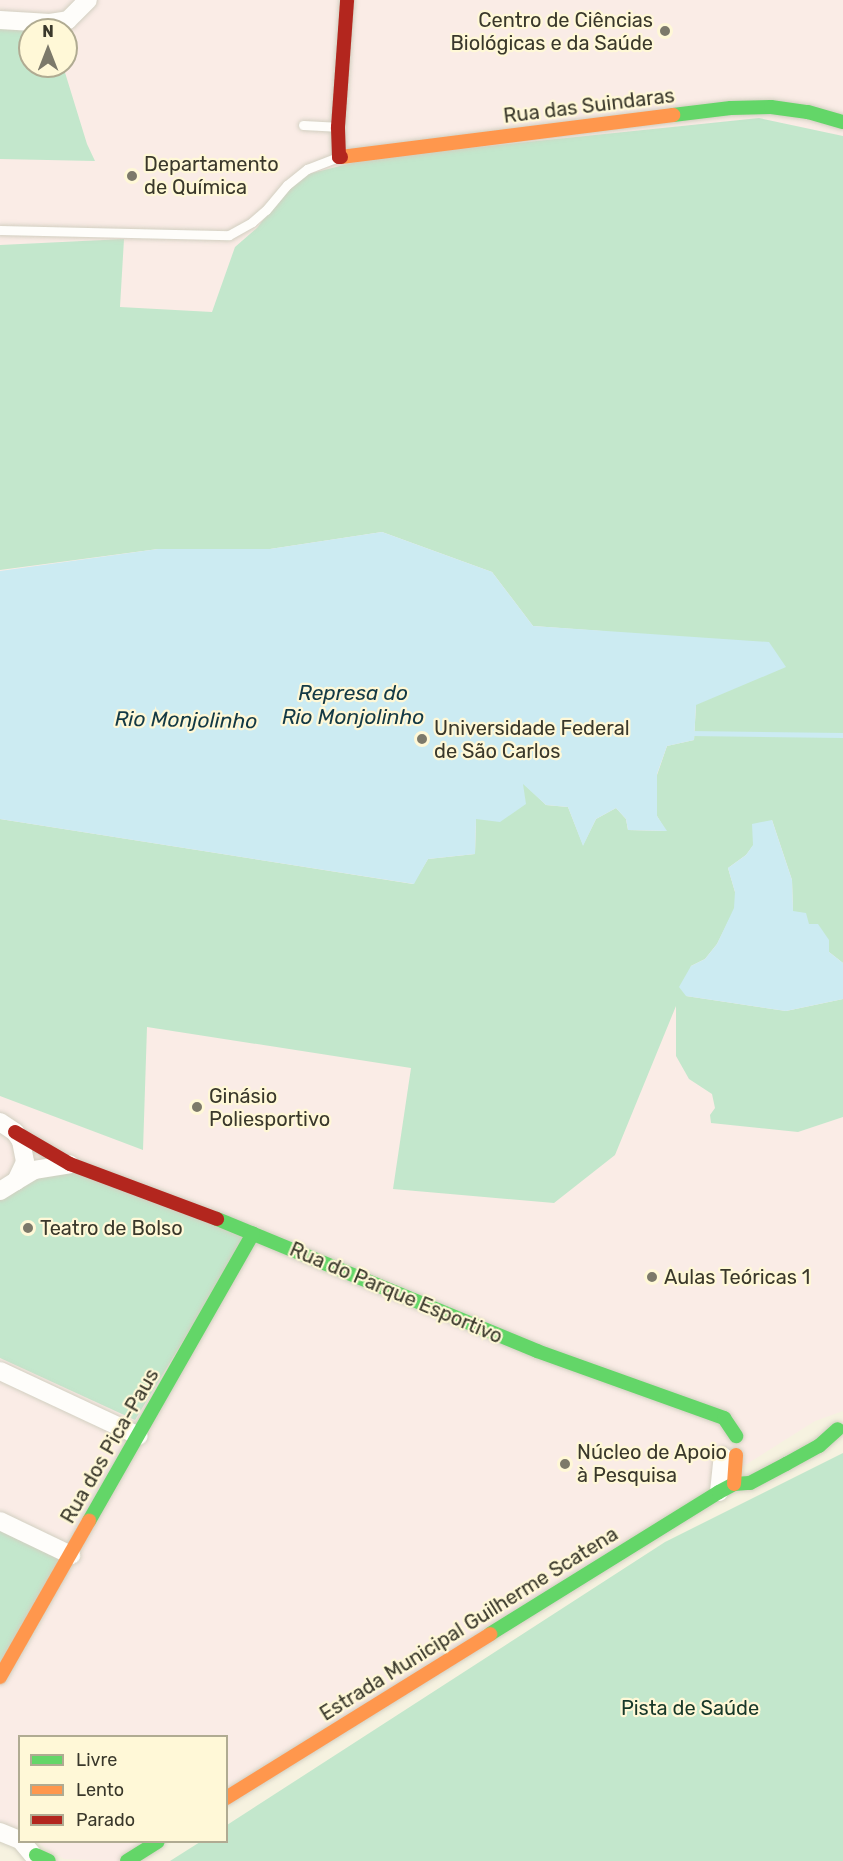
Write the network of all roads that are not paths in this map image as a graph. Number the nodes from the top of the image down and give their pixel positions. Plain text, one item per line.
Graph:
1 (88, 0) edge
2 (347, 0) edge
3 (0, 20) edge
4 (843, 122) edge
5 (303, 125) dead end
6 (338, 127) junction
7 (339, 157) junction
8 (0, 230) edge
9 (8, 1127) edge
10 (70, 1164) junction
11 (16, 1181) junction
12 (0, 1191) edge
13 (253, 1233) junction
14 (0, 1371) edge
15 (724, 1418) joint
16 (840, 1427) edge
17 (139, 1436) junction
18 (730, 1437) dead end
19 (730, 1456) dead end
20 (726, 1488) junction
21 (0, 1521) edge
22 (71, 1555) junction
23 (0, 1677) edge
24 (228, 1797) edge
25 (0, 1832) edge
26 (18, 1840) edge
27 (23, 1843) edge
28 (156, 1843) edge
29 (41, 1859) edge
30 (127, 1861) edge

1 - 3 street
2 - 6 street
4 - 7 street, Rua das Suindaras
5 - 6 lane
6 - 7 street
7 - 8 lane
9 - 10 street, Rua do Parque Esportivo
9 - 11 street
10 - 11 street
10 - 13 street, Rua do Parque Esportivo
11 - 12 street
13 - 15 street, Rua do Parque Esportivo
13 - 17 street, Rua dos Pica-Paus
14 - 17 street
15 - 18 street, Rua do Parque Esportivo
16 - 20 street, Estrada Municipal Guilherme Scatena
17 - 22 street, Rua dos Pica-Paus
19 - 20 street
20 - 24 street, Estrada Municipal Guilherme Scatena
21 - 22 street
22 - 23 street, Rua dos Pica-Paus
25 - 26 street
27 - 29 street
28 - 30 street

